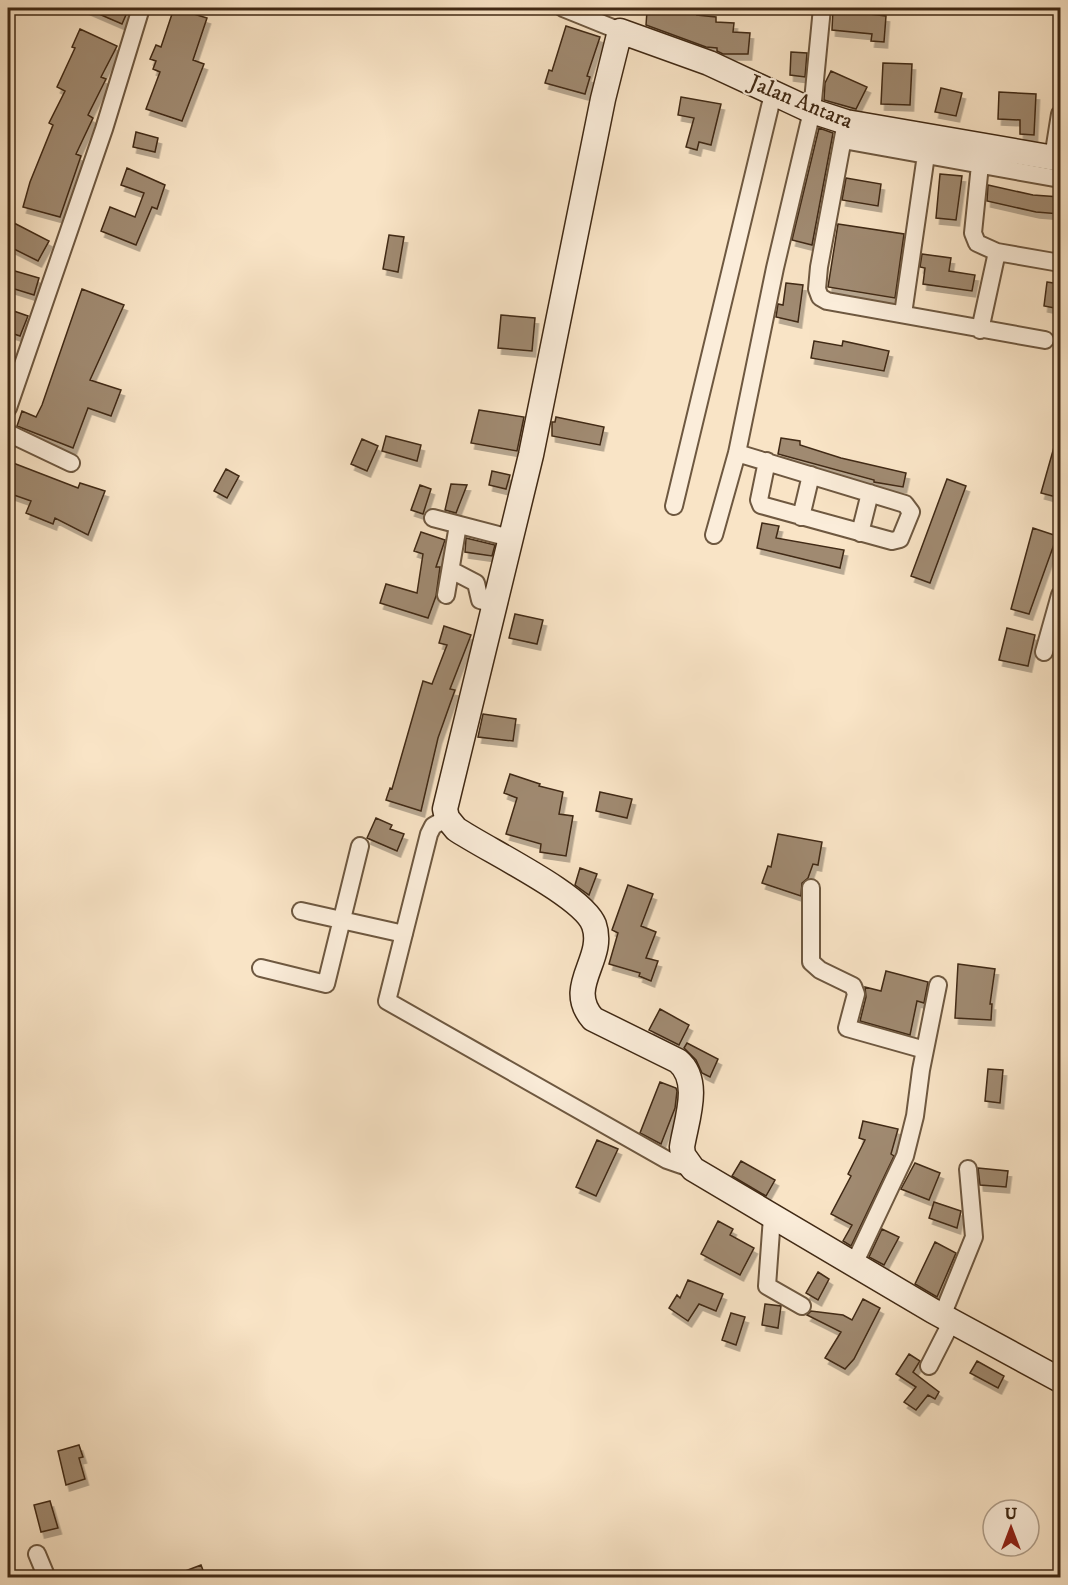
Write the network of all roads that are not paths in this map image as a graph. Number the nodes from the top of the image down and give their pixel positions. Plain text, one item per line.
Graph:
1 (141, 8) edge
2 (563, 8) edge
3 (822, 8) edge
4 (620, 31) junction
5 (773, 94) junction
6 (812, 111) junction
7 (1060, 114) edge
8 (844, 131) junction
9 (926, 155) junction
10 (981, 155) junction
11 (1058, 165) edge
12 (997, 252) junction
13 (1060, 263) edge
14 (903, 314) junction
15 (980, 330) junction
16 (1045, 340) dead end
17 (8, 408) edge
18 (8, 433) edge
19 (737, 453) junction
20 (767, 461) junction
21 (71, 463) dead end
22 (811, 475) junction
23 (870, 493) junction
24 (674, 506) dead end
25 (801, 517) junction
26 (434, 518) dead end
27 (458, 525) junction
28 (860, 533) junction
29 (714, 536) dead end
30 (510, 538) junction
31 (451, 570) junction
32 (1060, 595) edge
33 (446, 596) dead end
34 (493, 604) junction
35 (1056, 624) edge
36 (1044, 652) dead end
37 (447, 818) junction
38 (360, 846) dead end
39 (811, 888) dead end
40 (301, 911) dead end
41 (342, 920) junction
42 (404, 934) junction
43 (261, 968) dead end
44 (938, 985) dead end
45 (926, 1050) junction
46 (968, 1168) dead end
47 (693, 1169) junction
48 (772, 1217) junction
49 (854, 1264) junction
50 (802, 1306) dead end
51 (947, 1318) junction
52 (929, 1366) dead end
53 (1060, 1380) edge
54 (37, 1554) dead end
55 (47, 1578) edge

1 - 17 street
2 - 4 street
3 - 6 street
4 - 5 street, Jalan Antara
4 - 30 street
5 - 6 street, Jalan Antara
5 - 24 street
6 - 8 street, Jalan Antara
6 - 19 street
7 - 11 street
8 - 9 street
8 - 10 street, Jalan Antara
8 - 14 street
9 - 10 street
9 - 14 street
10 - 11 street, Jalan Antara
10 - 12 street
12 - 13 street
12 - 15 street
14 - 15 street
15 - 16 street
18 - 21 street
19 - 20 street
19 - 29 street
20 - 22 street
20 - 25 street
22 - 23 street
22 - 25 street
23 - 28 street
23 - 28 street
25 - 28 street
26 - 27 street
27 - 30 street
27 - 31 street
30 - 34 street
31 - 33 street
31 - 34 street
32 - 35 street
34 - 37 street
35 - 36 street
37 - 42 street
37 - 47 street
38 - 41 street
39 - 45 street
40 - 41 street
41 - 42 street
41 - 43 street
42 - 47 street
44 - 45 street
45 - 49 street
46 - 51 street
47 - 48 street
48 - 49 street
48 - 50 street
49 - 51 street
51 - 52 street
51 - 53 street
54 - 55 street

